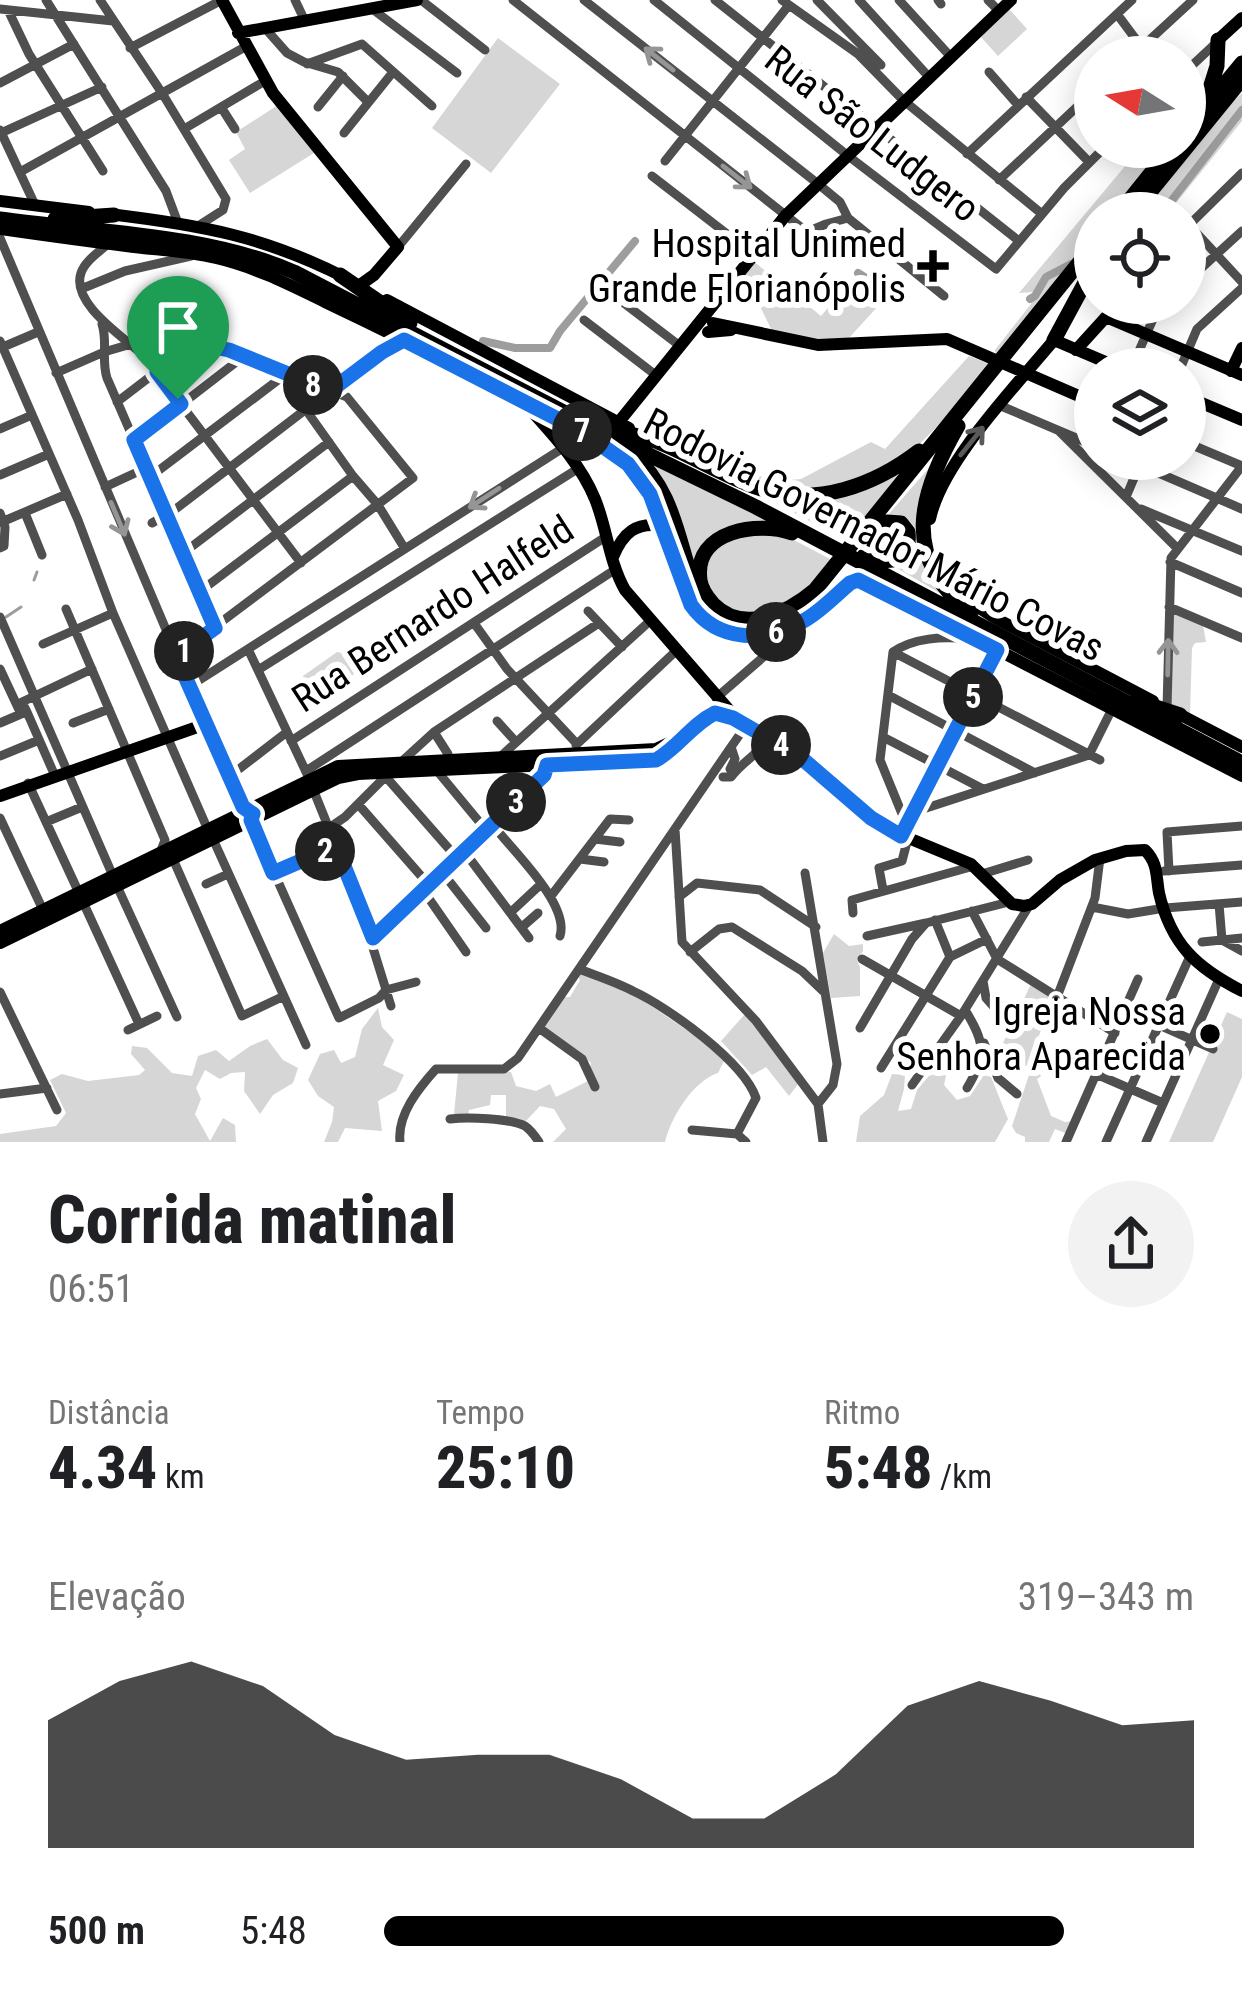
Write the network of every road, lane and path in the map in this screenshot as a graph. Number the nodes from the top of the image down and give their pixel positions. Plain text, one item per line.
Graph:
1 (46, 0) edge
2 (119, 0) edge
3 (222, 0) edge
4 (295, 0) edge
5 (346, 0) edge
6 (415, 0) edge
7 (513, 0) edge
8 (584, 0) edge
9 (654, 0) edge
10 (715, 0) edge
11 (817, 0) edge
12 (859, 0) edge
13 (898, 0) edge
14 (988, 0) edge
15 (1011, 0) edge
16 (1132, 0) edge
17 (1193, 0) edge
18 (785, 2) edge
19 (102, 4) edge
20 (365, 9) junction
21 (4, 10) edge
22 (999, 11) junction
23 (55, 14) junction
24 (1117, 14) junction
25 (1242, 18) edge
26 (304, 20) junction
27 (113, 21) junction
28 (264, 27) junction
29 (238, 33) junction
30 (1133, 36) edge
31 (1160, 36) edge
32 (762, 38) junction
33 (1218, 40) junction
34 (74, 44) junction
35 (245, 46) junction
36 (130, 48) junction
37 (485, 50) dead end
38 (860, 51) junction
39 (1206, 52) edge
40 (950, 56) junction
41 (1242, 63) edge
42 (36, 64) junction
43 (307, 64) junction
44 (881, 65) dead end
45 (739, 68) junction
46 (393, 72) junction
47 (989, 72) dead end
48 (457, 73) dead end
49 (343, 76) junction
50 (928, 76) junction
51 (1242, 79) edge
52 (265, 81) junction
53 (0, 83) edge
54 (102, 88) junction
55 (1242, 88) edge
56 (162, 93) junction
57 (903, 100) junction
58 (1206, 100) edge
59 (712, 101) junction
60 (1022, 101) junction
61 (368, 102) junction
62 (62, 106) junction
63 (221, 106) junction
64 (317, 106) dead end
65 (432, 106) dead end
66 (1074, 109) edge
67 (1206, 110) edge
68 (1206, 113) edge
69 (1206, 115) edge
70 (119, 116) junction
71 (1055, 127) junction
72 (875, 128) junction
73 (184, 129) junction
74 (235, 129) dead end
75 (1, 132) edge
76 (344, 133) dead end
77 (685, 135) junction
78 (83, 137) junction
79 (1074, 147) edge
80 (968, 154) junction
81 (847, 155) junction
82 (665, 161) dead end
83 (466, 164) dead end
84 (1084, 168) edge
85 (1155, 168) edge
86 (103, 171) dead end
87 (20, 172) junction
88 (1242, 172) edge
89 (652, 176) dead end
90 (999, 179) junction
91 (817, 183) junction
92 (1136, 192) edge
93 (0, 201) edge
94 (35, 205) junction
95 (1206, 208) edge
96 (113, 214) junction
97 (786, 214) junction
98 (1042, 214) junction
99 (0, 215) edge
100 (848, 218) junction
101 (56, 219) junction
102 (178, 223) junction
103 (198, 226) junction
104 (0, 231) edge
105 (1242, 231) edge
106 (136, 236) junction
107 (1019, 241) junction
108 (1206, 244) edge
109 (398, 247) junction
110 (93, 248) junction
111 (196, 254) junction
112 (753, 254) junction
113 (1217, 254) junction
114 (1206, 264) edge
115 (1074, 271) edge
116 (340, 274) junction
117 (374, 275) junction
118 (289, 284) junction
119 (361, 285) junction
120 (1074, 285) edge
121 (1242, 285) edge
122 (82, 289) junction
123 (608, 290) dead end
124 (339, 295) junction
125 (378, 295) junction
126 (944, 296) dead end
127 (1074, 302) edge
128 (100, 319) junction
129 (584, 320) dead end
130 (1103, 324) edge
131 (1130, 324) edge
132 (1150, 324) edge
133 (706, 325) junction
134 (378, 327) junction
135 (38, 332) junction
136 (428, 334) junction
137 (1146, 334) junction
138 (404, 340) junction
139 (1054, 340) junction
140 (684, 342) junction
141 (195, 343) junction
142 (1, 344) edge
143 (131, 344) junction
144 (1078, 348) edge
145 (1140, 348) edge
146 (1178, 348) edge
147 (1189, 348) edge
148 (1242, 348) edge
149 (1074, 349) edge
150 (104, 352) junction
151 (382, 352) junction
152 (244, 356) junction
153 (1206, 360) edge
154 (1004, 363) junction
155 (157, 372) junction
156 (56, 373) junction
157 (1237, 373) edge
158 (286, 374) junction
159 (1027, 374) junction
160 (15, 375) junction
161 (657, 376) junction
162 (0, 382) edge
163 (330, 391) junction
164 (1074, 394) edge
165 (117, 402) junction
166 (181, 404) junction
167 (1206, 405) edge
168 (1001, 406) junction
169 (306, 410) junction
170 (32, 415) junction
171 (543, 417) junction
172 (1242, 420) edge
173 (956, 422) junction
174 (628, 427) junction
175 (0, 429) edge
176 (205, 435) junction
177 (134, 440) junction
178 (1074, 440) edge
179 (329, 442) junction
180 (563, 448) junction
181 (1206, 451) edge
182 (49, 454) junction
183 (1242, 466) edge
184 (230, 468) junction
185 (579, 468) junction
186 (717, 470) junction
187 (148, 473) junction
188 (0, 476) edge
189 (353, 476) junction
190 (1114, 480) edge
191 (1133, 480) edge
192 (1177, 480) edge
193 (105, 487) junction
194 (67, 494) junction
195 (1126, 496) junction
196 (1217, 499) junction
197 (254, 501) junction
198 (378, 506) junction
199 (933, 506) junction
200 (1136, 507) junction
201 (1242, 509) edge
202 (25, 512) junction
203 (781, 513) junction
204 (2, 517) edge
205 (166, 517) junction
206 (923, 522) junction
207 (152, 523) dead end
208 (670, 530) junction
209 (1192, 530) junction
210 (278, 533) junction
211 (864, 541) junction
212 (0, 548) edge
213 (1177, 548) junction
214 (405, 549) junction
215 (613, 549) junction
216 (1242, 551) edge
217 (182, 554) junction
218 (42, 555) dead end
219 (1170, 562) junction
220 (301, 563) junction
221 (836, 568) junction
222 (881, 578) junction
223 (198, 593) junction
224 (1242, 593) edge
225 (930, 599) junction
226 (912, 606) junction
227 (1169, 607) junction
228 (67, 609) dead end
229 (588, 611) dead end
230 (113, 613) junction
231 (1, 619) edge
232 (808, 619) junction
233 (651, 620) junction
234 (981, 620) junction
235 (474, 623) junction
236 (599, 623) junction
237 (215, 628) junction
238 (75, 629) junction
239 (1242, 638) edge
240 (978, 640) junction
241 (43, 644) dead end
242 (622, 647) junction
243 (248, 649) junction
244 (493, 650) junction
245 (677, 650) junction
246 (997, 650) junction
247 (893, 652) junction
248 (176, 656) junction
249 (1, 668) edge
250 (92, 669) junction
251 (258, 670) junction
252 (517, 678) junction
253 (190, 686) junction
254 (34, 694) junction
255 (974, 694) junction
256 (888, 695) junction
257 (1134, 700) junction
258 (715, 703) junction
259 (109, 709) junction
260 (1112, 710) junction
261 (1174, 711) junction
262 (24, 713) junction
263 (549, 714) junction
264 (497, 721) dead end
265 (0, 723) edge
266 (73, 723) dead end
267 (206, 724) junction
268 (742, 724) junction
269 (956, 731) junction
270 (434, 732) junction
271 (290, 737) junction
272 (883, 737) junction
273 (167, 738) junction
274 (769, 738) junction
275 (39, 740) junction
276 (1242, 747) edge
277 (125, 751) junction
278 (448, 754) dead end
279 (515, 755) junction
280 (560, 755) junction
281 (0, 757) edge
282 (1095, 758) junction
283 (735, 760) junction
284 (1242, 760) edge
285 (938, 765) junction
286 (392, 771) junction
287 (438, 772) junction
288 (1035, 773) junction
289 (61, 774) junction
290 (719, 774) junction
291 (230, 776) junction
292 (1242, 776) edge
293 (309, 780) junction
294 (28, 783) junction
295 (983, 789) junction
296 (0, 794) edge
297 (358, 804) junction
298 (82, 807) junction
299 (914, 812) junction
300 (248, 816) junction
301 (0, 818) edge
302 (629, 820) dead end
303 (46, 822) junction
304 (1242, 826) edge
305 (489, 827) junction
306 (329, 828) junction
307 (675, 829) junction
308 (905, 833) junction
309 (211, 834) junction
310 (595, 839) junction
311 (620, 842) dead end
312 (336, 846) junction
313 (460, 855) junction
314 (166, 856) junction
315 (1100, 858) junction
316 (580, 859) junction
317 (1028, 860) dead end
318 (604, 862) dead end
319 (1242, 865) edge
320 (978, 870) junction
321 (1163, 871) junction
322 (442, 872) junction
323 (273, 873) junction
324 (805, 873) dead end
325 (228, 874) junction
326 (115, 881) junction
327 (206, 884) dead end
328 (540, 884) junction
329 (426, 888) junction
330 (883, 890) junction
331 (551, 896) junction
332 (81, 897) junction
333 (679, 897) junction
334 (1009, 902) junction
335 (1242, 902) edge
336 (1219, 904) junction
337 (1029, 906) junction
338 (62, 907) junction
339 (1092, 907) junction
340 (1165, 908) junction
341 (43, 910) junction
342 (972, 911) junction
343 (511, 913) junction
344 (538, 913) dead end
345 (853, 913) dead end
346 (930, 922) junction
347 (522, 927) junction
348 (816, 927) junction
349 (487, 928) dead end
350 (0, 931) edge
351 (560, 936) dead end
352 (866, 936) dead end
353 (373, 938) junction
354 (529, 938) dead end
355 (1242, 938) edge
356 (987, 940) junction
357 (1222, 940) junction
358 (1202, 942) dead end
359 (0, 944) edge
360 (1242, 951) edge
361 (466, 952) dead end
362 (690, 952) junction
363 (1190, 956) junction
364 (950, 957) junction
365 (862, 959) dead end
366 (997, 959) junction
367 (579, 969) junction
368 (890, 975) junction
369 (1138, 979) dead end
370 (1219, 979) junction
371 (983, 981) junction
372 (416, 982) dead end
373 (386, 990) junction
374 (1242, 991) edge
375 (0, 992) edge
376 (826, 994) junction
377 (926, 995) junction
378 (284, 996) junction
379 (1057, 997) junction
380 (391, 1006) dead end
381 (1124, 1010) junction
382 (963, 1013) junction
383 (157, 1016) dead end
384 (177, 1017) dead end
385 (1008, 1023) dead end
386 (140, 1024) junction
387 (1159, 1025) junction
388 (538, 1028) junction
389 (860, 1028) dead end
390 (128, 1030) dead end
391 (1115, 1033) junction
392 (981, 1039) junction
393 (1192, 1040) junction
394 (306, 1045) dead end
395 (1213, 1049) dead end
396 (881, 1068) dead end
397 (1096, 1074) junction
398 (912, 1085) dead end
399 (595, 1087) dead end
400 (47, 1088) junction
401 (968, 1088) dead end
402 (1130, 1089) junction
403 (0, 1094) edge
404 (1017, 1094) dead end
405 (1163, 1103) junction
406 (818, 1104) junction
407 (57, 1110) dead end
408 (450, 1119) dead end
409 (692, 1130) dead end
410 (741, 1138) edge
411 (400, 1142) edge
412 (539, 1142) edge
413 (823, 1142) edge
414 (1066, 1142) edge
415 (1106, 1142) edge
416 (1146, 1142) edge

1 - 23 street
2 - 19 street
3 - 29 main road
3 - 36 street
4 - 26 street
5 - 20 street
6 - 20 main road
6 - 37 street
7 - 77 street
59 -> 8 street
9 - 45 street, Rua São Ludgero
10 - 32 street
11 - 38 street
12 - 50 street
13 - 40 street
14 - 22 street
15 - 22 main road
16 - 24 street
17 - 31 street
18 - 32 street
18 - 38 street
19 - 27 street
20 - 26 main road
20 - 48 street
21 - 23 street
21 - 42 street
22 - 40 main road
23 - 27 street
23 - 34 street
24 - 30 street
24 - 60 street
25 - 33 main road
26 - 28 main road
27 - 36 street
28 - 29 main road
28 - 43 street
29 - 35 main road
32 - 45 street
32 - 72 street
33 - 39 street
33 - 58 highway
34 - 42 street
34 - 54 street
35 - 52 main road
35 - 56 street
36 - 56 street
38 - 44 street
38 - 57 street
40 - 50 main road
41 - 67 highway
42 - 53 street
42 - 62 street
43 - 46 street
43 - 49 street
45 - 59 street
45 - 81 street, Rua São Ludgero
46 - 61 street
46 - 65 street
47 - 60 street
49 - 61 street
49 - 64 street
50 - 57 main road
51 - 68 highway
52 - 63 street
52 - 109 main road
54 - 62 street
54 - 70 street
55 - 69 highway
56 - 70 street
56 - 73 street
57 - 72 main road
57 - 80 street
59 - 77 street
59 - 91 street
60 - 71 street
60 - 80 street
61 - 76 street
62 - 75 street
62 - 78 street
63 - 73 street
63 - 74 street
66 - 71 street
70 - 78 street
70 - 102 street
71 - 79 street
71 - 90 street
72 - 81 main road
72 - 107 street
73 - 103 street
75 - 87 street
77 - 82 street
77 -> 97 street
78 - 86 street
78 - 87 street
80 - 90 street
81 - 91 main road
81 - 107 street, Rua São Ludgero
83 - 109 street
84 - 98 street
85 - 92 highway
87 - 94 street
88 - 95 street
89 - 112 street
90 - 98 street
91 - 97 main road
91 - 100 street
93 - 94 main road
94 - 96 main road
96 - 101 highway
96 - 102 main road
97 - 100 street
97 - 112 main road
98 - 107 street
99 - 101 highway, Rodovia Governador Mário Covas
99 - 106 highway, Rodovia Governador Mário Covas
100 - 126 street
101 - 136 highway, Rodovia Governador Mário Covas
102 - 103 main road
103 - 116 main road
104 - 110 main road
104 - 135 street
105 - 113 street
106 - 111 highway
106 - 124 highway, Rodovia Governador Mário Covas
108 - 113 street
109 - 117 main road
110 - 111 main road
110 - 122 street
111 - 118 main road
111 - 122 street
112 - 133 main road
113 - 114 street
113 - 121 street
115 - 154 highway
116 - 119 main road
116 - 136 highway
117 - 119 main road
117 - 125 main road
118 - 124 highway
118 - 134 main road
119 - 125 main road
120 - 154 highway
121 - 147 street
122 - 128 street
123 - 140 street
124 - 174 highway, Rodovia Governador Mário Covas
125 - 174 main road
127 - 139 highway
128 - 143 street
128 - 150 street
129 - 161 street
130 - 144 main road
131 - 137 main road
132 - 137 street
133 - 140 main road
133 - 159 main road
134 - 138 main road
134 - 151 street
135 - 142 street
135 - 156 street
136 - 174 highway, Rodovia Governador Mário Covas
137 - 145 street
137 - 146 main road
138 - 151 street
138 - 171 main road
139 - 149 main road
139 - 159 main road
140 - 161 main road
141 - 143 street
141 - 152 street
141 - 155 street
142 - 160 street
143 - 150 street
143 - 155 street
148 - 157 main road
150 - 156 street
150 - 165 street
151 - 163 street
152 - 158 street
152 - 166 street
153 - 157 main road
154 - 173 highway
155 - 165 street
155 - 166 street
156 - 193 street
158 - 163 street
158 - 176 street
159 - 164 main road
159 - 168 main road
160 - 162 street
160 - 170 street
161 - 174 main road
163 - 169 street
163 - 198 street
165 - 177 street
166 - 176 street
166 - 177 street
167 - 172 main road
168 - 178 street
199 -> 168 main road
169 - 179 street
169 - 184 street
170 - 175 street
170 - 182 street
171 - 180 main road
171 - 208 main road
173 - 186 highway
173 - 206 highway
173 - 211 highway
174 - 186 highway
174 - 203 highway, Rodovia Governador Mário Covas
174 - 208 highway
174 - 225 highway, Rodovia Governador Mário Covas
176 - 184 street
176 - 187 street
177 - 187 street
179 - 189 street
179 - 197 street
180 - 185 main road
180 -> 214 street
181 - 183 street
182 - 188 street
182 - 194 street
183 - 196 street
184 - 197 street
184 - 205 street
185 - 215 main road
185 - 251 street
186 - 203 highway
187 - 193 street
187 - 205 street
189 - 198 street
189 - 210 street
190 - 195 street
191 - 195 street
192 - 196 street
193 -> 248 street
194 - 202 street
194 - 230 street
195 - 200 street
196 - 201 street
196 - 209 street
197 - 210 street
197 - 217 street
198 - 214 street
198 - 220 street
199 - 206 main road
199 - 261 main road
200 - 209 street
200 - 213 street
202 - 204 street
202 - 218 street
203 - 211 highway, Rodovia Governador Mário Covas
204 - 212 street
205 - 207 street
205 - 217 street
206 - 234 highway
208 - 215 main road
208 - 221 highway
208 - 232 main road
209 - 213 street
209 - 216 street
210 - 220 street
210 - 223 street
211 - 221 highway
211 - 234 highway, Rodovia Governador Mário Covas
213 - 219 street
214 - 243 street
215 - 233 main road
215 - 235 street, Rua Bernardo Halfeld
215 - 244 street
217 - 223 street
219 - 224 street
219 - 227 street
220 - 237 street
221 - 222 highway
222 - 225 highway
222 - 226 main road
223 - 237 street
225 - 284 highway, Rodovia Governador Mário Covas
226 - 232 main road
226 - 240 main road
227 - 239 street
261 -> 227 street
228 - 238 street
229 - 236 street
230 - 238 street
230 - 273 street
231 - 254 street
232 - 258 street
233 - 242 street
233 - 245 main road
234 - 257 highway, Rodovia Governador Mário Covas
235 - 244 street
235 - 271 street, Rua Bernardo Halfeld
236 - 242 street
236 - 252 street
237 - 248 street
238 - 241 street
238 - 250 street
240 - 246 main road
240 - 247 street
242 - 263 street
243 - 251 street
243 - 253 street
244 - 252 street
244 - 293 street
245 - 258 main road
245 - 280 street
246 - 255 street
246 - 260 main road
247 - 255 street
247 - 256 street
248 - 253 street
249 - 262 street
250 - 254 street
250 - 259 street
251 - 271 street
252 - 263 street
252 - 270 street
253 - 267 street
254 - 262 street
254 - 289 street
255 - 269 street
255 - 282 street
256 - 269 street
256 - 272 street
257 - 261 highway
257 - 284 highway, Rodovia Governador Mário Covas
258 - 268 main road
258 - 280 main road
258 - 280 main road
259 - 266 street
259 - 277 street
260 - 282 street
260 - 292 main road
261 - 276 main road
262 - 265 street
262 - 275 street
263 - 279 street
263 - 280 street
264 - 279 street
267 - 273 main road
267 - 291 main road
268 - 274 main road
268 - 283 street
269 - 285 street
269 - 288 street
270 - 278 street
270 - 286 street
271 - 291 street, Rua Bernardo Halfeld
271 - 293 street
272 - 285 street
272 - 308 street
273 - 277 main road
273 - 309 street
274 - 283 street
274 - 308 main road
275 - 281 street
275 - 289 street
277 - 289 main road
277 - 314 street
279 - 280 main road
279 - 286 main road
279 - 287 main road
280 - 305 street
282 - 288 street
283 - 290 street
283 - 290 street
285 - 295 street
285 - 299 street
286 - 287 main road
286 - 293 main road
286 - 297 street
286 - 313 street
287 - 305 street
288 - 295 street
289 - 294 main road
289 - 298 street
290 - 307 street
291 - 300 main road
293 - 300 main road
293 - 306 street
294 - 296 main road
294 - 303 street
295 - 299 street
297 - 306 street
297 - 329 street
298 - 303 street
298 - 326 street
299 - 308 street
300 - 309 main road
300 - 323 street
301 - 341 street
302 - 310 street
303 - 332 street
304 - 321 street
305 - 313 street
305 - 328 street
306 - 312 street
307 - 333 street
307 - 367 street
308 - 320 main road
308 - 330 street
309 - 314 main road
309 - 325 street
310 - 311 street
310 - 316 street
312 - 323 street
312 - 353 street
313 - 322 street
313 - 343 street
314 - 326 main road
314 - 378 street
315 - 321 main road
315 - 337 main road
315 - 339 street
316 - 318 street
316 - 331 street
317 - 320 street
319 - 321 street
320 - 330 street
320 - 334 main road
321 - 340 main road
322 - 329 street
322 - 349 street
323 - 373 street
324 - 348 street
325 - 327 street
325 - 378 street
326 - 332 main road
326 - 384 street
328 - 331 street
328 - 343 street
329 - 353 street
329 - 361 street
330 - 345 street
331 - 351 street
332 - 338 main road
332 - 386 street
333 - 348 street
333 - 362 street
334 - 337 main road
334 - 342 street
335 - 336 street
336 - 340 street
336 - 357 street
337 - 366 street
338 - 341 main road
338 - 359 main road
339 - 340 street
339 - 379 street
340 - 363 main road
341 - 350 main road
342 - 346 street
342 - 356 street
343 - 347 street
344 - 347 street
346 - 352 street
346 - 364 street
346 - 368 street
347 - 354 street
348 - 376 street
353 - 373 street
355 - 357 street
356 - 364 street
356 - 366 street
357 - 358 street
357 - 360 street
362 - 376 street
362 - 406 street
363 - 370 main road
363 - 387 street
364 - 377 street
365 - 368 street
366 - 371 street
366 - 379 street
367 - 388 street
367 - 410 street
368 - 377 street
368 - 389 street
369 - 381 street
370 - 374 main road
370 - 393 street
371 - 382 street
371 - 385 street
372 - 373 street
373 - 380 street
375 - 400 street
376 - 406 street
377 - 382 street
377 - 396 street
378 - 394 street
379 - 391 street
381 - 387 street
381 - 391 street
382 - 392 street
382 - 398 street
383 - 386 street
386 - 390 street
387 - 393 street
387 - 402 street
388 - 399 street
388 - 411 street
391 - 397 street
392 - 401 street
392 - 404 street
393 - 395 street
393 - 405 street
397 - 402 street
397 - 414 street
400 - 403 street
400 - 407 street
402 - 405 street
402 - 415 street
405 - 416 street
406 - 413 street
408 - 412 street
409 - 410 street

